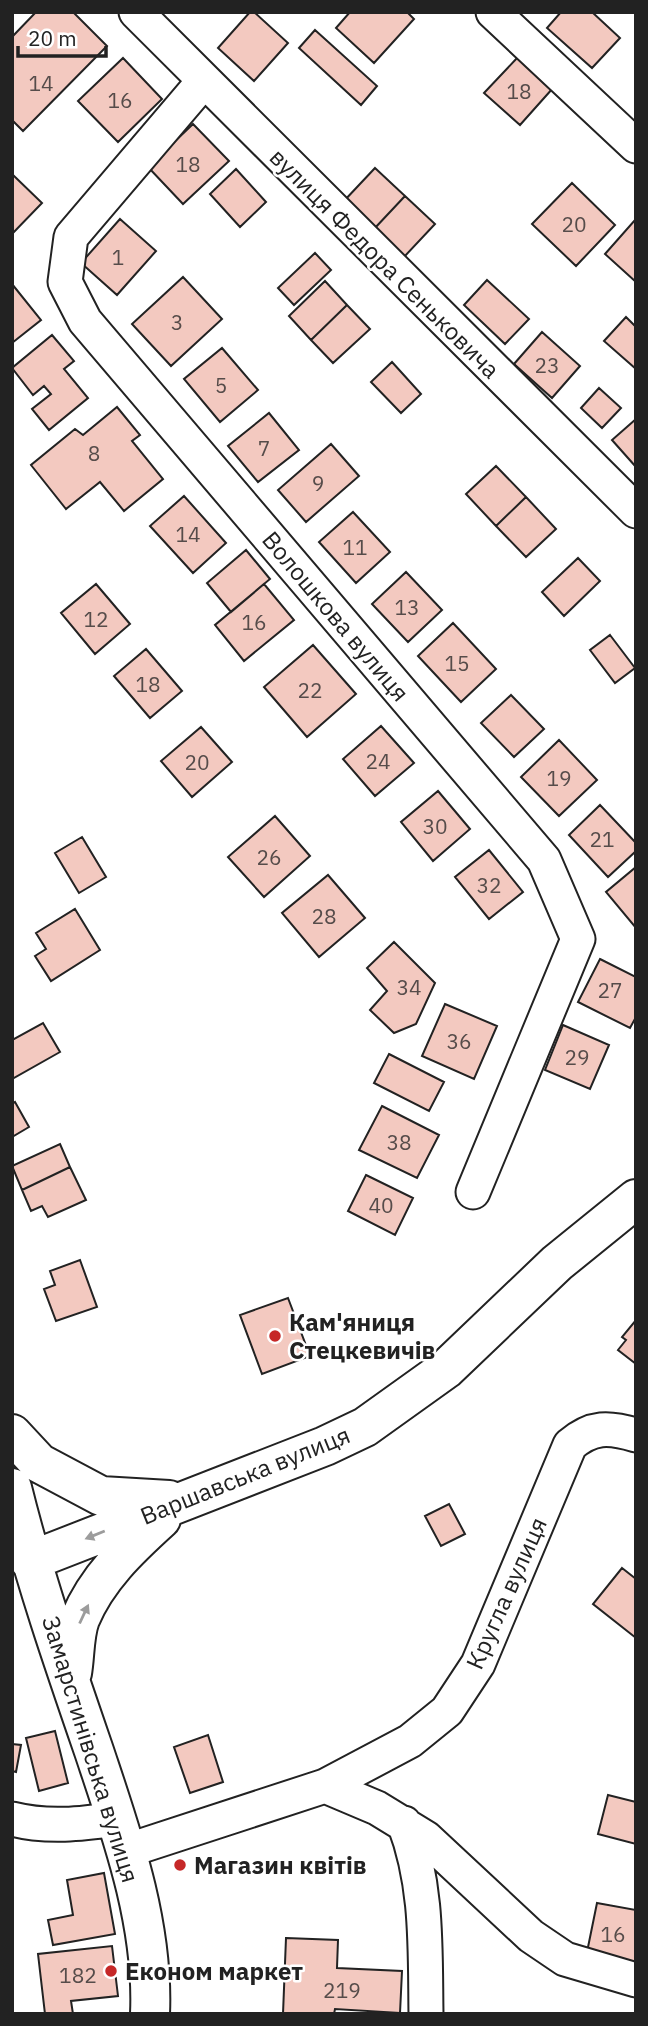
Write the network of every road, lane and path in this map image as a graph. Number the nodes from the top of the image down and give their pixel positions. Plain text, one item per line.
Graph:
1 (136, 12) edge
2 (494, 12) edge
3 (203, 82) junction
4 (636, 146) edge
5 (636, 511) edge
6 (473, 1192) dead end
7 (636, 1199) edge
8 (12, 1434) edge
9 (636, 1435) edge
10 (12, 1488) edge
11 (181, 1501) junction
12 (30, 1561) junction
13 (71, 1681) junction
14 (325, 1786) junction
15 (12, 1819) edge
16 (404, 1823) junction
17 (121, 1835) junction
18 (636, 1980) edge
19 (150, 2014) edge
20 (426, 2014) edge

1 - 3 street, вулиця Федора Сеньковича
2 - 4 street
3 - 5 street, вулиця Федора Сеньковича
3 - 6 street, Волошкова вулиця
7 - 11 main road, Варшавська вулиця
8 - 11 main road
9 - 14 street, Кругла вулиця
10 - 12 main road, Замарстинівська вулиця
11 -> 12 main road, Варшавська вулиця
13 -> 11 main road
12 - 13 main road, Замарстинівська вулиця
13 - 17 main road, Замарстинівська вулиця
14 - 16 street
14 - 17 street, Кругла вулиця
15 - 17 street, Кругла вулиця
16 - 18 street
16 - 20 street
17 - 19 main road, Замарстинівська вулиця

